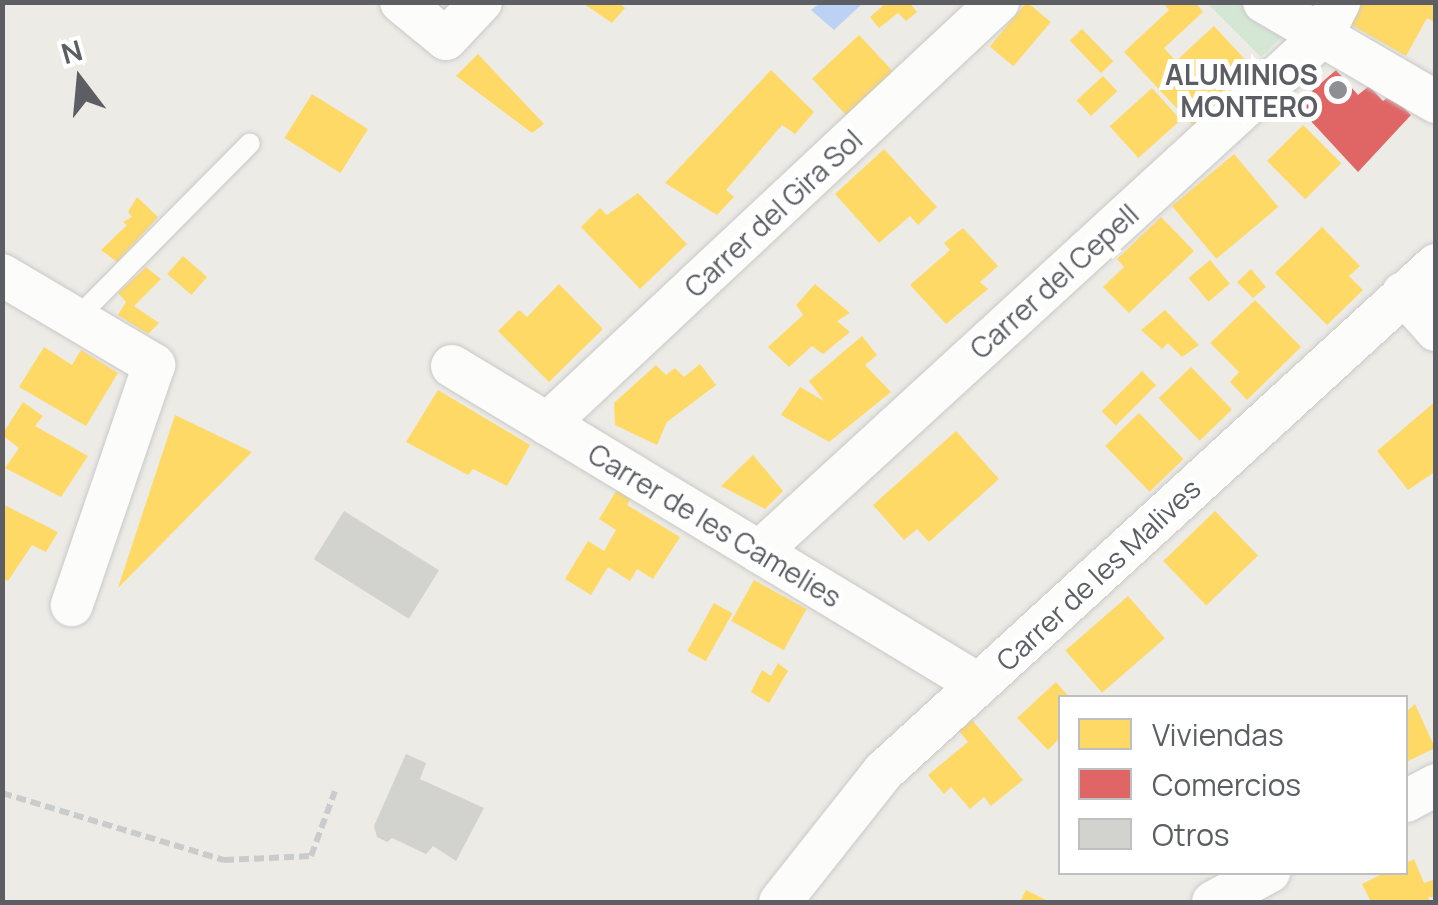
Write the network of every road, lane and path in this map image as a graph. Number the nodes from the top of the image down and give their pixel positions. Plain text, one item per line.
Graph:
1 (400, 2) edge
2 (481, 2) edge
3 (998, 2) edge
4 (1264, 2) edge
5 (1331, 19) edge
6 (1436, 102) edge
7 (250, 144) dead end
8 (1436, 265) edge
9 (2, 274) edge
10 (1404, 293) junction
11 (76, 319) junction
12 (1436, 330) edge
13 (452, 366) dead end
14 (548, 424) junction
15 (759, 552) junction
16 (72, 605) dead end
17 (978, 684) junction
18 (1436, 785) edge
19 (335, 792) dead end
20 (2, 793) edge
21 (1408, 800) edge
22 (1264, 875) edge
23 (780, 902) edge
24 (1213, 902) edge

1 - 2 street
3 - 14 street, Carrer del Gira Sol
4 - 5 street
5 - 6 street
5 - 15 street, Carrer del Cepell
7 - 11 lane
8 - 10 street, Carrer de les Malives
9 - 11 street
10 - 12 street
10 - 17 street, Carrer de les Malives
11 - 16 street
13 - 14 street, Carrer de les Camelies
14 - 15 street, Carrer de les Camelies
15 - 17 street, Carrer de les Camelies
17 - 23 street, Carrer de les Malives
18 - 21 street
19 - 20 path
22 - 24 street

